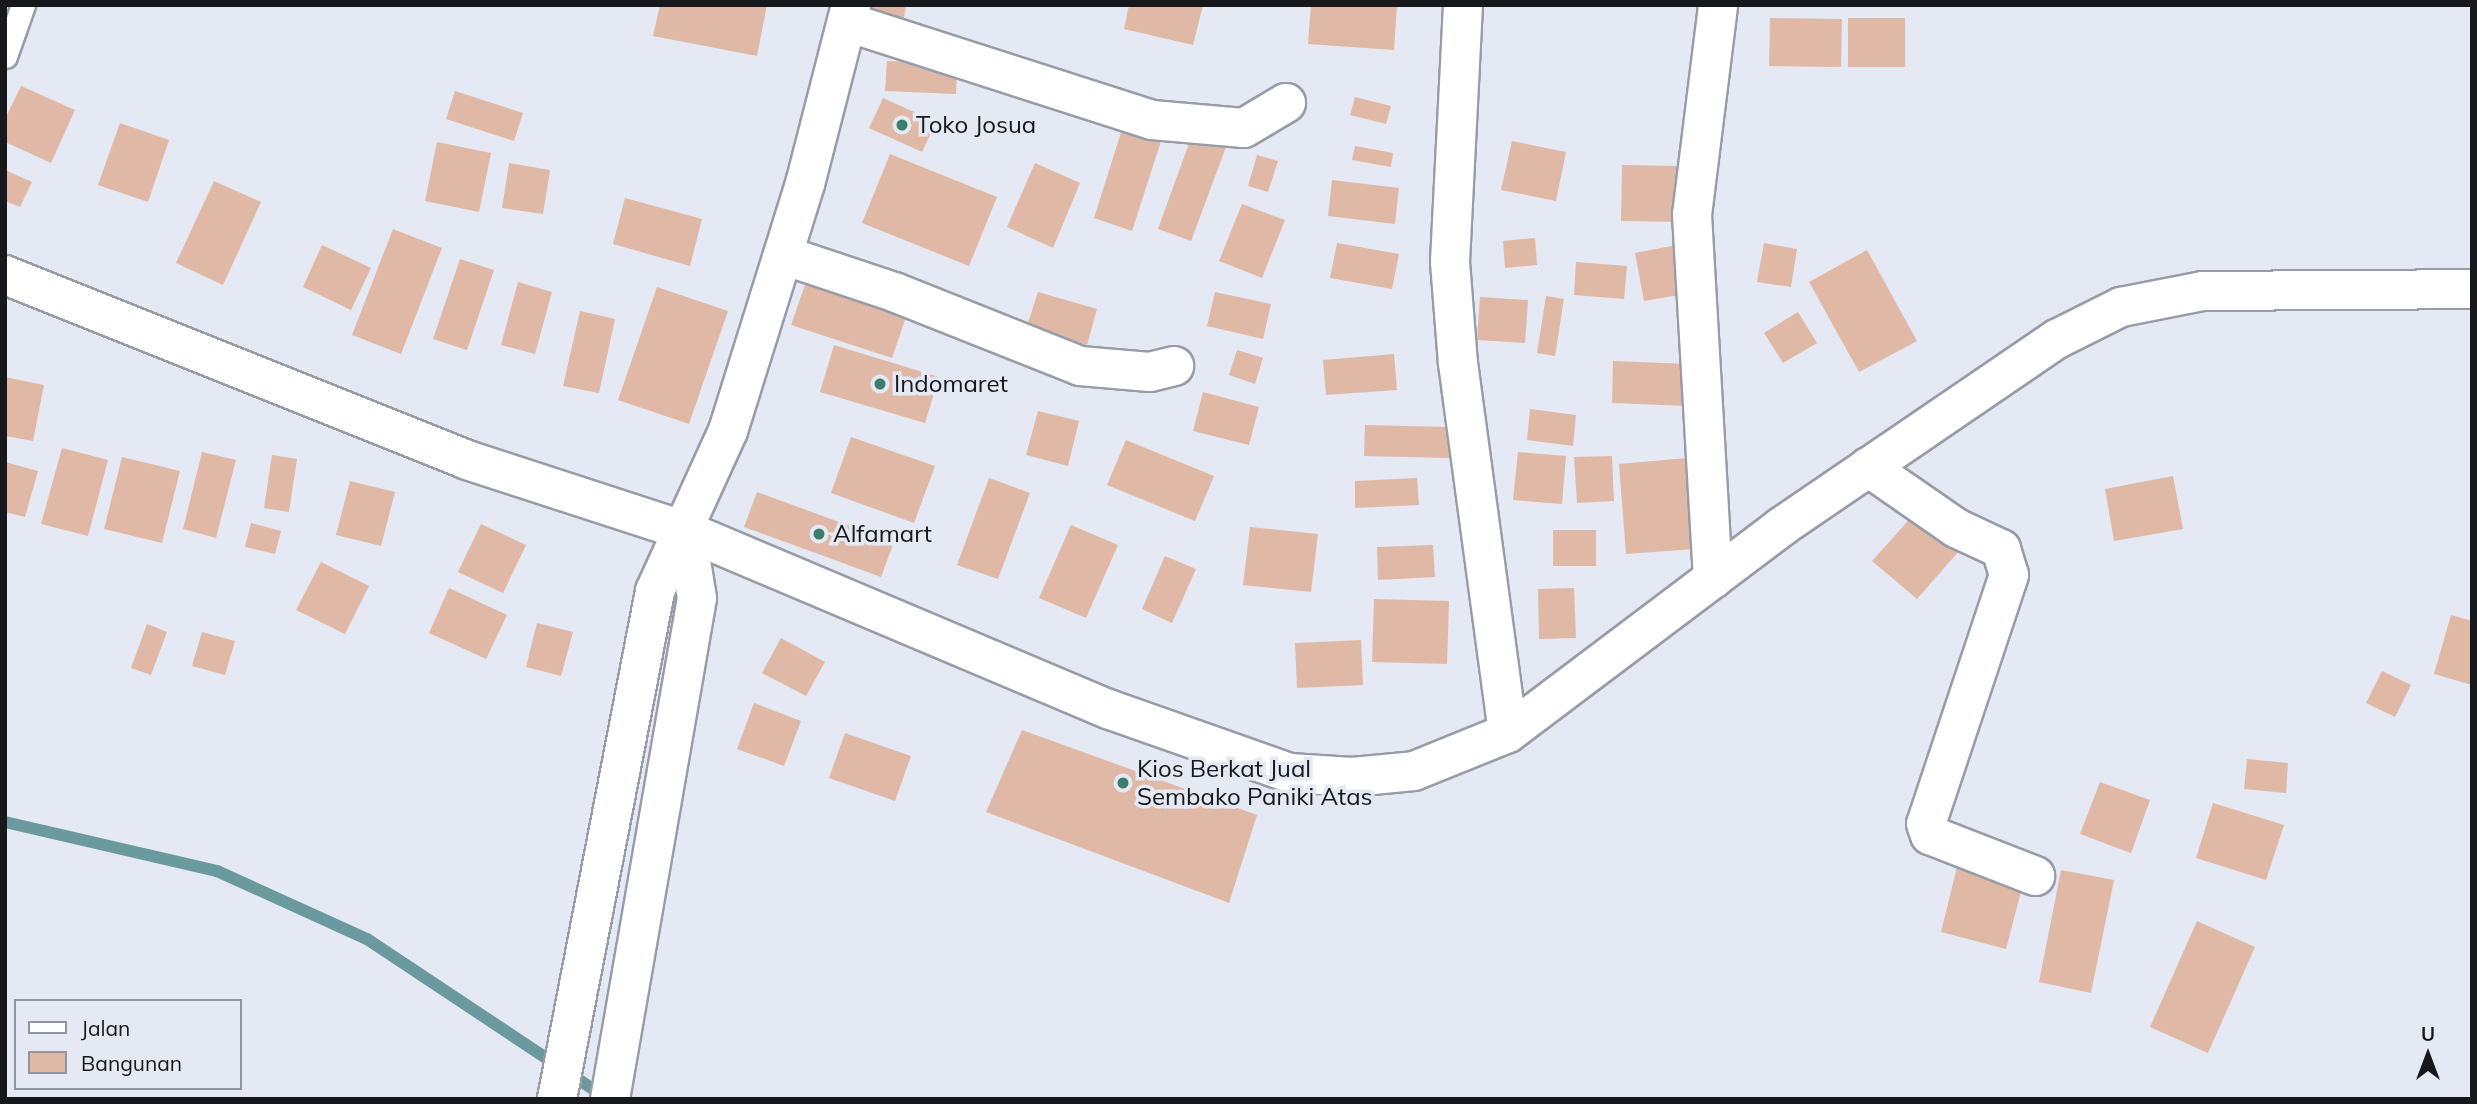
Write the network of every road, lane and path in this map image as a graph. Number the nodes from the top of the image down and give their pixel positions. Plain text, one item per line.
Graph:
1 (23, 5) edge
2 (1463, 5) edge
3 (1718, 5) edge
4 (849, 14) edge
5 (5, 56) edge
6 (1286, 103) dead end
7 (783, 255) junction
8 (5, 275) edge
9 (2472, 289) edge
10 (1174, 366) dead end
11 (1868, 467) junction
12 (686, 531) junction
13 (1713, 579) junction
14 (1508, 733) junction
15 (2035, 876) dead end
16 (557, 1099) edge
17 (610, 1099) edge

1 - 5 lane
2 - 14 street
3 - 13 street
4 - 6 street
4 - 7 street
7 - 10 street
7 - 12 street
8 - 12 street
9 - 11 street
11 - 13 street
11 - 15 street
12 - 14 street
12 - 16 street
12 - 17 street
13 - 14 street

